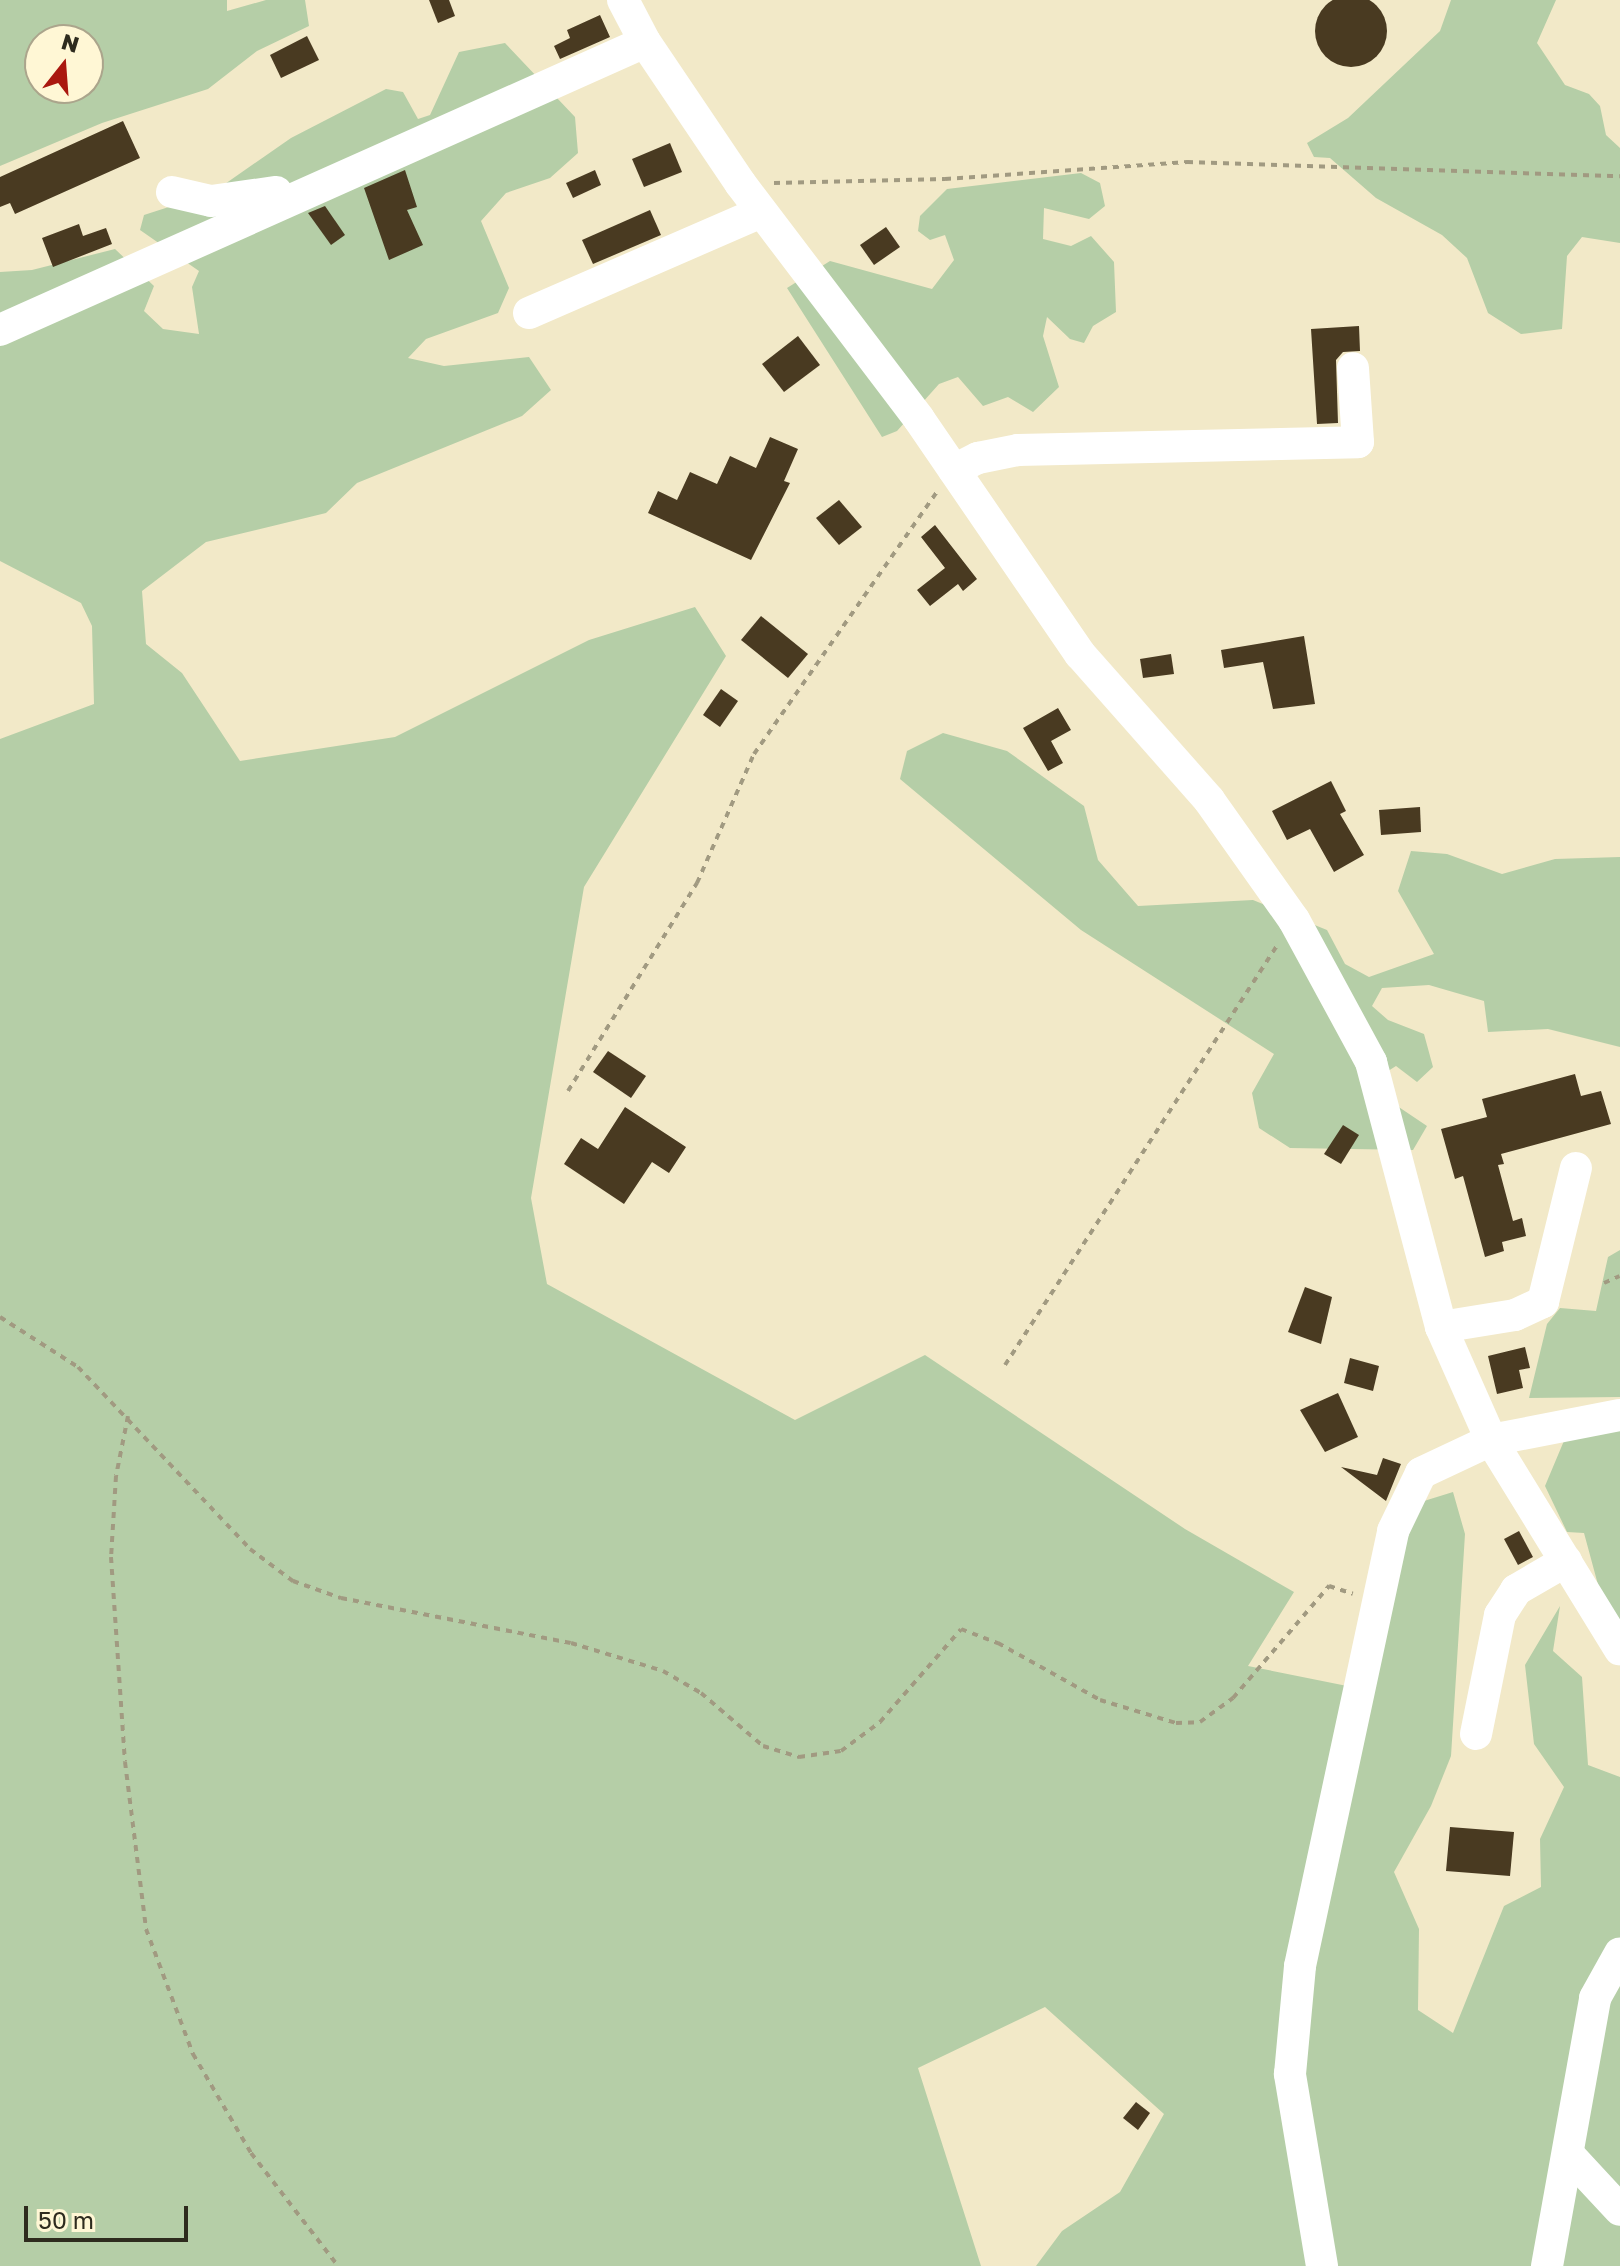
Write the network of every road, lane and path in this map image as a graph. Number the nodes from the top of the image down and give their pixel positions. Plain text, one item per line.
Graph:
1 (623, 0) edge
2 (645, 42) junction
3 (1620, 176) edge
4 (740, 183) junction
5 (311, 187) junction
6 (172, 192) dead end
7 (761, 212) junction
8 (529, 313) dead end
9 (0, 330) edge
10 (1353, 368) dead end
11 (954, 470) junction
12 (1294, 920) junction
13 (568, 1091) dead end
14 (1576, 1168) dead end
15 (1620, 1276) edge
16 (1604, 1283) dead end
17 (0, 1317) edge
18 (1441, 1327) junction
19 (1005, 1365) dead end
20 (1620, 1415) edge
21 (128, 1416) junction
22 (1491, 1440) junction
23 (1566, 1561) junction
24 (1374, 1601) junction
25 (1620, 1650) edge
26 (1476, 1734) dead end
27 (1620, 1953) edge
28 (1568, 2154) junction
29 (1620, 2210) edge
30 (338, 2266) edge
31 (1322, 2266) edge
32 (1547, 2266) edge

1 - 2 street
2 - 4 street
2 - 5 street
3 - 4 path
4 - 7 street
5 - 6 street
5 - 9 street
7 - 8 street
7 - 11 street
10 - 11 street
11 - 12 street
11 - 13 path
12 - 18 street
12 - 19 path
14 - 18 street
15 - 16 path
17 - 21 path
18 - 22 street
20 - 22 street
21 - 24 path
21 - 30 path
22 - 23 street
22 - 24 street
23 - 25 street
23 - 26 street
24 - 31 street
27 - 28 street
28 - 29 street
28 - 32 street

